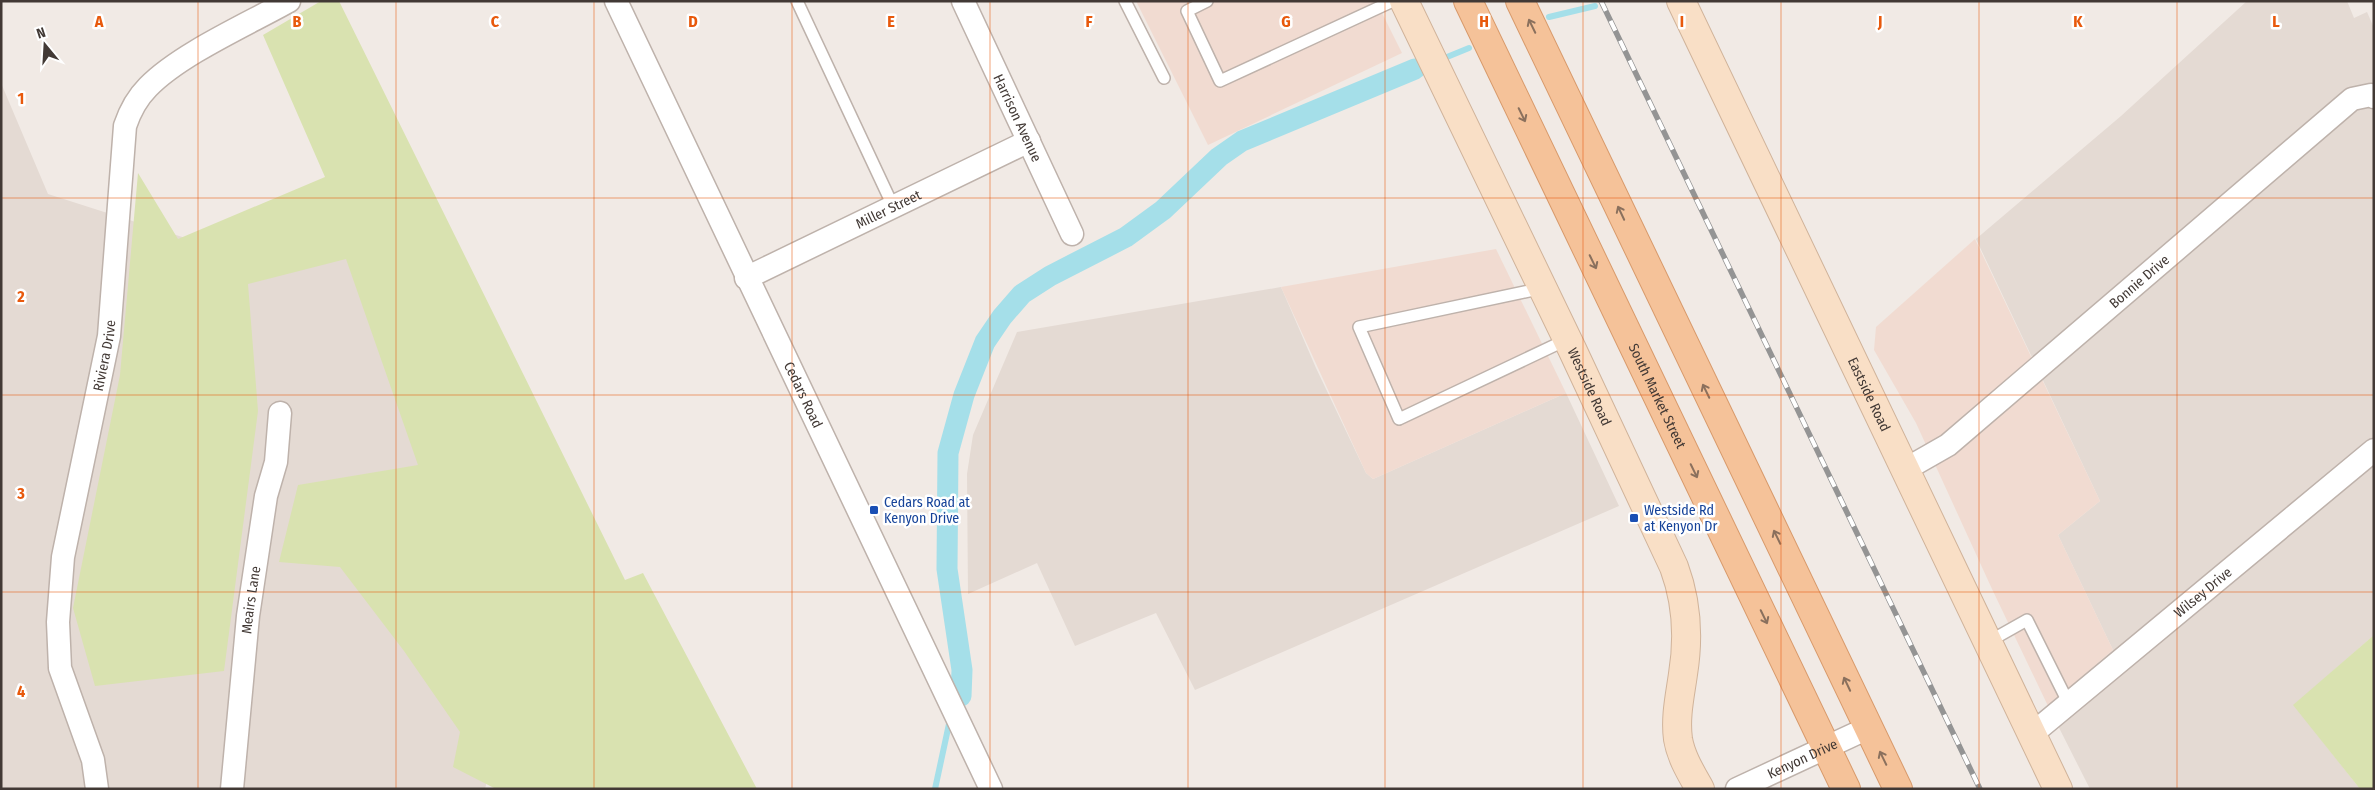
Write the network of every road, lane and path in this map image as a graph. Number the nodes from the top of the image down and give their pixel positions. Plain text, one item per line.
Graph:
1 (289, 1) edge
2 (616, 1) edge
3 (797, 1) edge
4 (962, 1) edge
5 (1125, 1) edge
6 (1207, 1) edge
7 (1393, 1) edge
8 (1404, 1) edge
9 (1468, 1) edge
10 (1520, 1) edge
11 (1680, 1) edge
12 (1164, 78) dead end
13 (2372, 96) edge
14 (1029, 141) junction
15 (894, 206) junction
16 (1072, 234) dead end
17 (746, 278) junction
18 (1543, 288) junction
19 (1568, 339) junction
20 (280, 413) dead end
21 (2374, 450) edge
22 (1906, 469) junction
23 (1988, 642) junction
24 (2069, 704) junction
25 (1868, 728) junction
26 (2032, 734) junction
27 (1826, 747) junction
28 (97, 789) edge
29 (232, 789) edge
30 (991, 789) edge
31 (1700, 789) edge
32 (1737, 789) edge
33 (1846, 789) edge
34 (1898, 789) edge
35 (2058, 789) edge

1 - 28 street, Riviera Drive
2 - 17 street, Cedars Road
3 - 15 lane
4 - 14 street, Harrison Avenue
5 - 12 lane
6 - 7 lane
8 - 18 street, Westside Road
9 -> 27 main road, South Market Street
25 -> 10 main road
11 - 22 street, Eastside Road
13 - 22 street, Bonnie Drive
14 - 15 street, Miller Street
14 - 16 street, Harrison Avenue
15 - 17 street, Miller Street
17 - 30 street, Cedars Road
18 - 19 street, Westside Road
18 - 19 lane
19 - 31 street, Westside Road
20 - 29 street, Meairs Lane
21 - 24 street, Wilsey Drive
22 - 23 street, Eastside Road
23 - 24 lane
23 - 26 street, Eastside Road
24 - 26 street, Wilsey Drive
25 - 27 street, Kenyon Drive
34 -> 25 main road
26 - 35 street, Eastside Road
27 - 32 street, Kenyon Drive
27 - 33 main road, South Market Street

